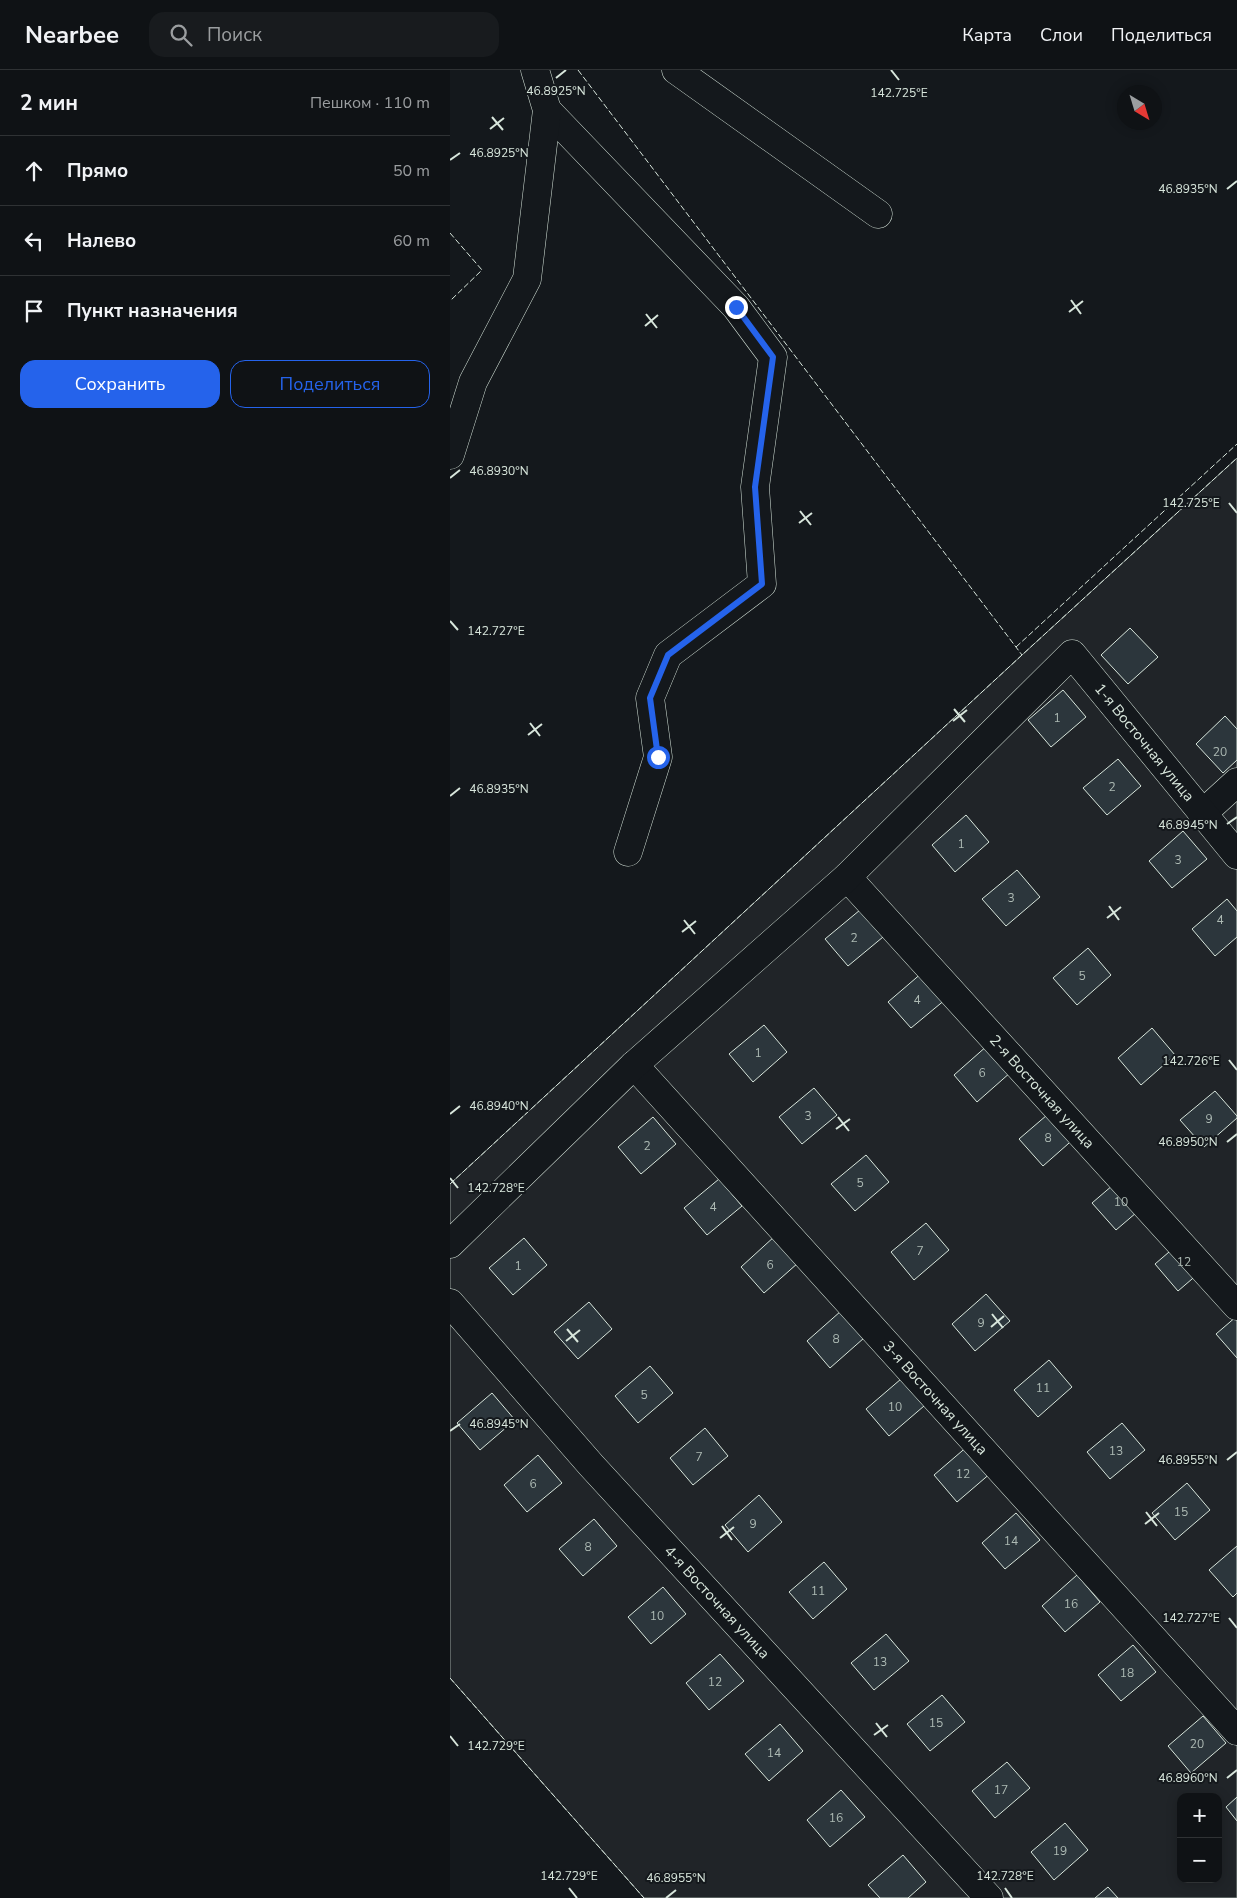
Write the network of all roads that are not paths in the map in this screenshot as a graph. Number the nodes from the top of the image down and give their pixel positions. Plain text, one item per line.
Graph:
1 (536, 70) edge
2 (676, 70) edge
3 (547, 110) junction
4 (878, 214) dead end
5 (450, 454) edge
6 (1237, 782) edge
7 (1202, 814) junction
8 (628, 852) dead end
9 (1237, 854) edge
10 (847, 877) junction
11 (634, 1065) junction
12 (450, 1244) edge
13 (450, 1303) edge
14 (1237, 1306) edge
15 (1237, 1731) edge
16 (989, 1898) edge

1 - 3 street
2 - 4 street
3 - 5 street
3 - 8 street
6 - 7 street
7 - 9 street, 1-я Восточная улица
7 - 10 street, 1-я Восточная улица
10 - 11 street
10 - 14 street, 2-я Восточная улица
11 - 12 street
11 - 15 street, 3-я Восточная улица
13 - 16 street, 4-я Восточная улица

